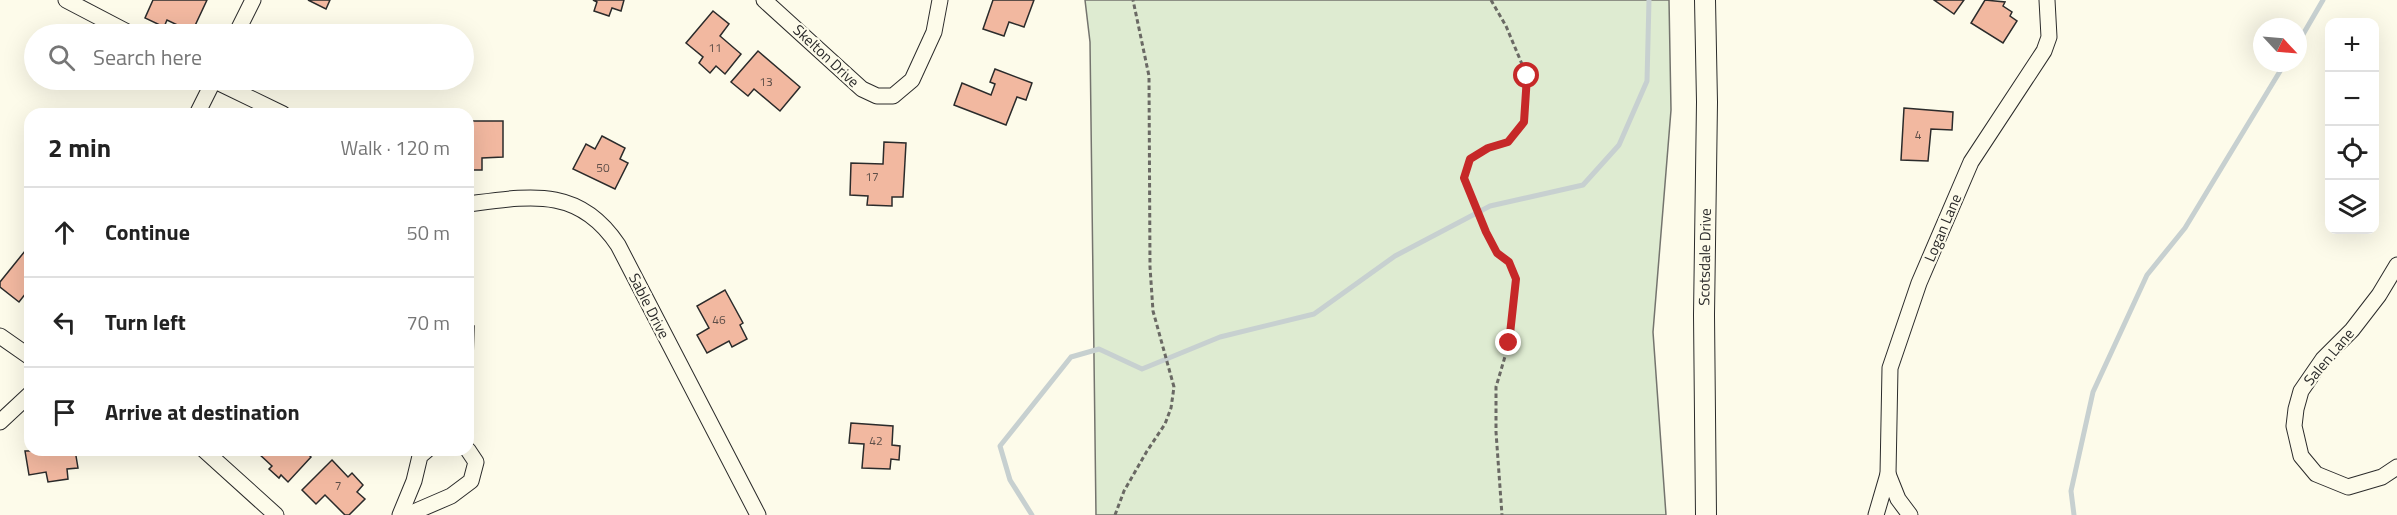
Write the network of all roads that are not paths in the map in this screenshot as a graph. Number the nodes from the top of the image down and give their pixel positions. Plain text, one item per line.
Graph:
1 (66, 0) edge
2 (253, 0) edge
3 (764, 0) edge
4 (940, 0) edge
5 (1705, 0) edge
6 (2046, 0) edge
7 (112, 24) edge
8 (241, 24) edge
9 (209, 90) edge
10 (234, 90) edge
11 (200, 108) edge
12 (271, 108) edge
13 (474, 203) edge
14 (2397, 265) edge
15 (0, 336) edge
16 (24, 353) edge
17 (24, 400) edge
18 (0, 422) edge
19 (211, 456) edge
20 (420, 456) edge
21 (472, 456) edge
22 (2397, 467) edge
23 (1888, 474) junction
24 (276, 515) edge
25 (400, 515) edge
26 (407, 515) edge
27 (758, 515) edge
28 (1706, 515) edge
29 (1876, 515) edge
30 (1910, 515) edge

1 - 7 street
2 - 8 street
3 - 4 street, Skelton Drive
5 - 28 street, Scotsdale Drive
6 - 23 street, Logan Lane
9 - 11 street
10 - 12 street
13 - 27 street, Sable Drive
14 - 22 street, Salen Lane
15 - 16 street
17 - 18 street
19 - 24 street
20 - 25 street
21 - 26 street
23 - 29 street, Logan Lane
23 - 30 street, Logan Lane

